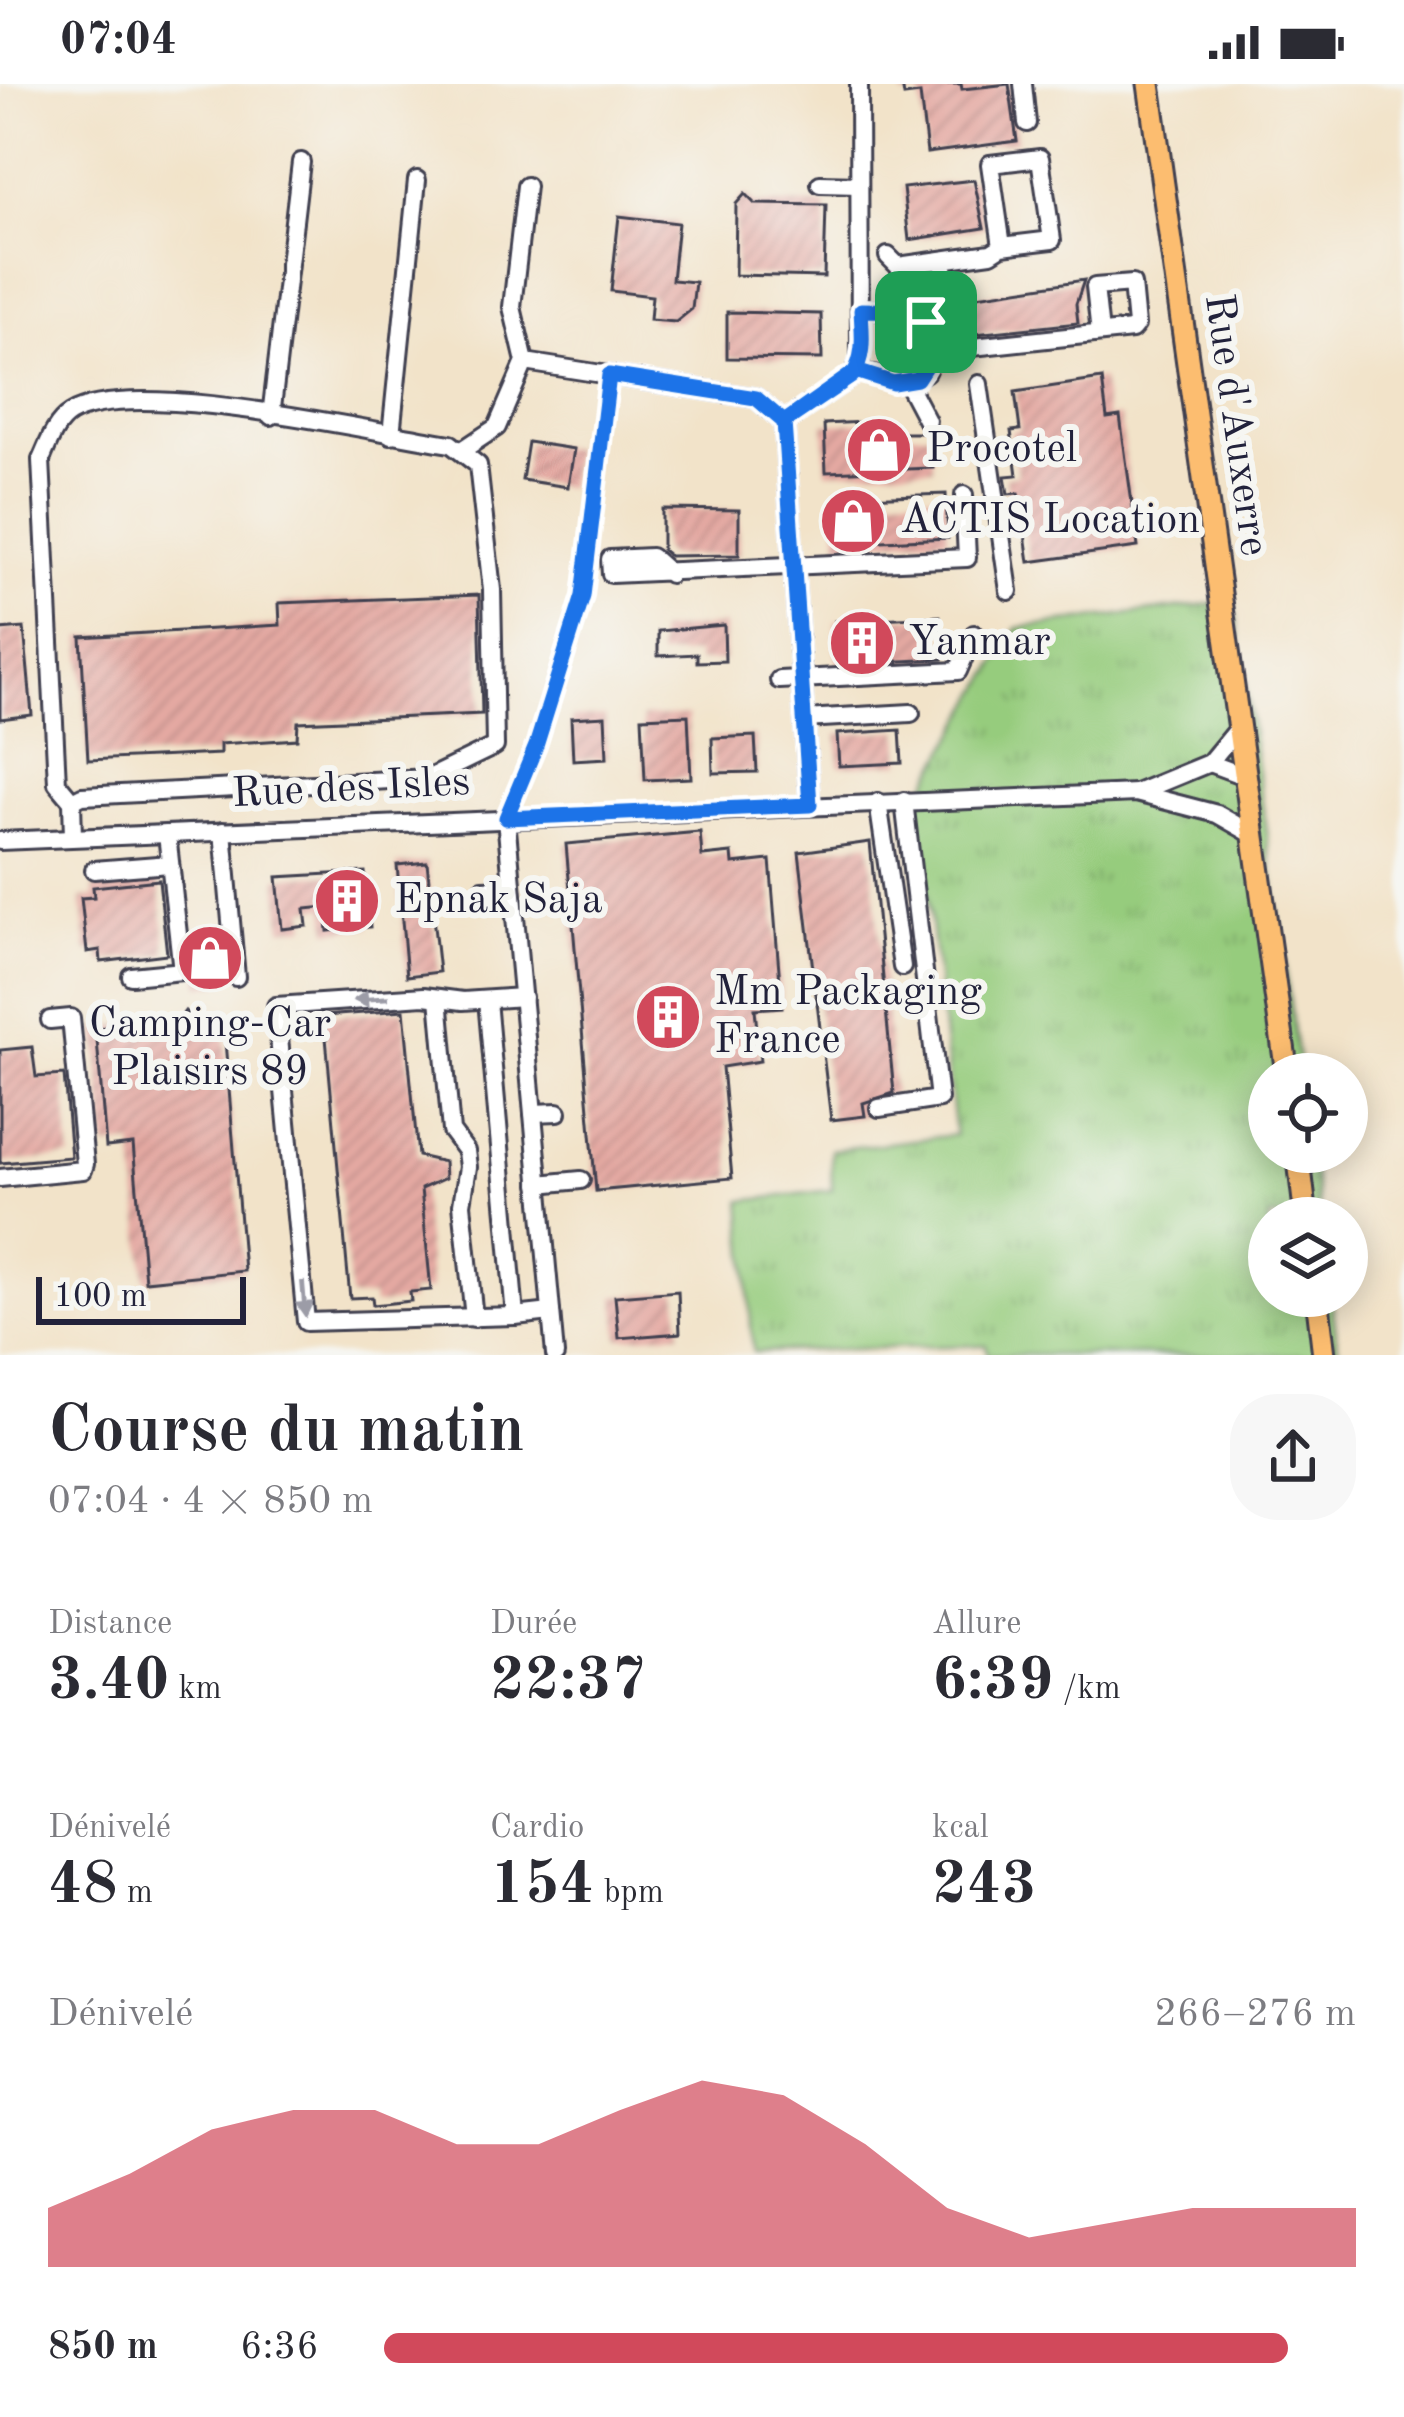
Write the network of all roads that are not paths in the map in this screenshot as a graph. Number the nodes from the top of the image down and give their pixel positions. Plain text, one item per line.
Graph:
1 (859, 84) edge
2 (1023, 84) edge
3 (1149, 84) edge
4 (1028, 122) dead end
5 (302, 162) dead end
6 (417, 180) dead end
7 (820, 184) dead end
8 (859, 185) junction
9 (526, 186) dead end
10 (1002, 246) junction
11 (888, 256) dead end
12 (943, 260) junction
13 (870, 310) junction
14 (926, 322) junction
15 (1100, 333) dead end
16 (935, 351) junction
17 (525, 362) junction
18 (862, 373) junction
19 (907, 383) junction
20 (979, 384) dead end
21 (271, 416) junction
22 (780, 417) junction
23 (928, 421) dead end
24 (391, 435) junction
25 (461, 451) junction
26 (964, 495) dead end
27 (794, 566) junction
28 (670, 574) dead end
29 (1009, 591) dead end
30 (974, 634) dead end
31 (802, 678) junction
32 (778, 680) dead end
33 (911, 713) dead end
34 (804, 719) junction
35 (1237, 729) junction
36 (1209, 763) junction
37 (1244, 776) junction
38 (1136, 794) junction
39 (1247, 800) junction
40 (904, 801) junction
41 (72, 802) junction
42 (878, 802) junction
43 (810, 805) junction
44 (1217, 814) junction
45 (506, 818) junction
46 (223, 831) junction
47 (167, 833) junction
48 (1252, 834) junction
49 (73, 837) junction
50 (0, 841) edge
51 (170, 864) junction
52 (94, 870) dead end
53 (512, 887) junction
54 (483, 889) dead end
55 (902, 967) dead end
56 (131, 976) dead end
57 (236, 977) dead end
58 (523, 997) junction
59 (440, 998) junction
60 (487, 1000) junction
61 (50, 1020) dead end
62 (1284, 1053) edge
63 (879, 1108) dead end
64 (558, 1112) dead end
65 (533, 1113) junction
66 (0, 1178) edge
67 (581, 1180) dead end
68 (539, 1184) junction
69 (551, 1312) junction
70 (514, 1316) junction
71 (1319, 1317) edge
72 (474, 1318) junction
73 (555, 1355) edge
74 (1324, 1355) edge

1 - 8 street
2 - 4 street
3 - 35 main road, Rue d'Auxerre
5 - 21 street
6 - 24 street
7 - 8 street
8 - 13 street
9 - 17 street
10 - 10 street
10 - 12 street
11 - 12 street
12 - 14 street
13 - 14 street
13 - 18 street
14 - 16 street
15 - 16 street
16 - 19 street
17 - 22 street
17 - 25 street
18 - 19 street
18 - 22 street
19 - 23 street
20 - 29 street
21 - 24 street
21 - 41 street
22 - 27 street
24 - 25 street
25 - 41 street
26 - 27 street
27 - 28 street
27 - 31 street
30 - 31 street
31 - 32 street
31 - 34 street
33 - 34 street
34 - 43 street
35 - 36 street, Rue des Isles
35 - 37 main road, Rue d'Auxerre
36 - 37 street
36 - 38 street, Rue des Isles
37 - 39 main road, Rue d'Auxerre
38 - 40 street, Rue des Isles
38 - 44 street, Rue des Isles
39 - 44 street
39 - 48 main road, Rue d'Auxerre
40 - 42 street, Rue des Isles
40 - 63 street
41 - 49 street
42 - 43 street, Rue des Isles
42 - 55 street
43 - 45 street, Rue des Isles
44 - 48 street, Rue des Isles
45 - 46 street, Rue des Isles
45 - 53 street
46 - 47 street, Rue des Isles
46 - 57 street
47 - 49 street, Rue des Isles
47 - 51 street
48 - 62 main road, Rue d'Auxerre
49 - 50 street, Rue des Isles
51 - 52 street
51 - 56 street
53 - 54 street
53 - 58 street
58 - 60 street
58 - 65 street
59 - 60 street
59 - 72 street
59 -> 72 street
60 - 70 street
61 - 66 street
64 - 65 street
65 - 68 street
67 - 68 street
68 - 69 street
69 - 70 street
69 - 73 street
70 - 72 street
71 - 74 main road

